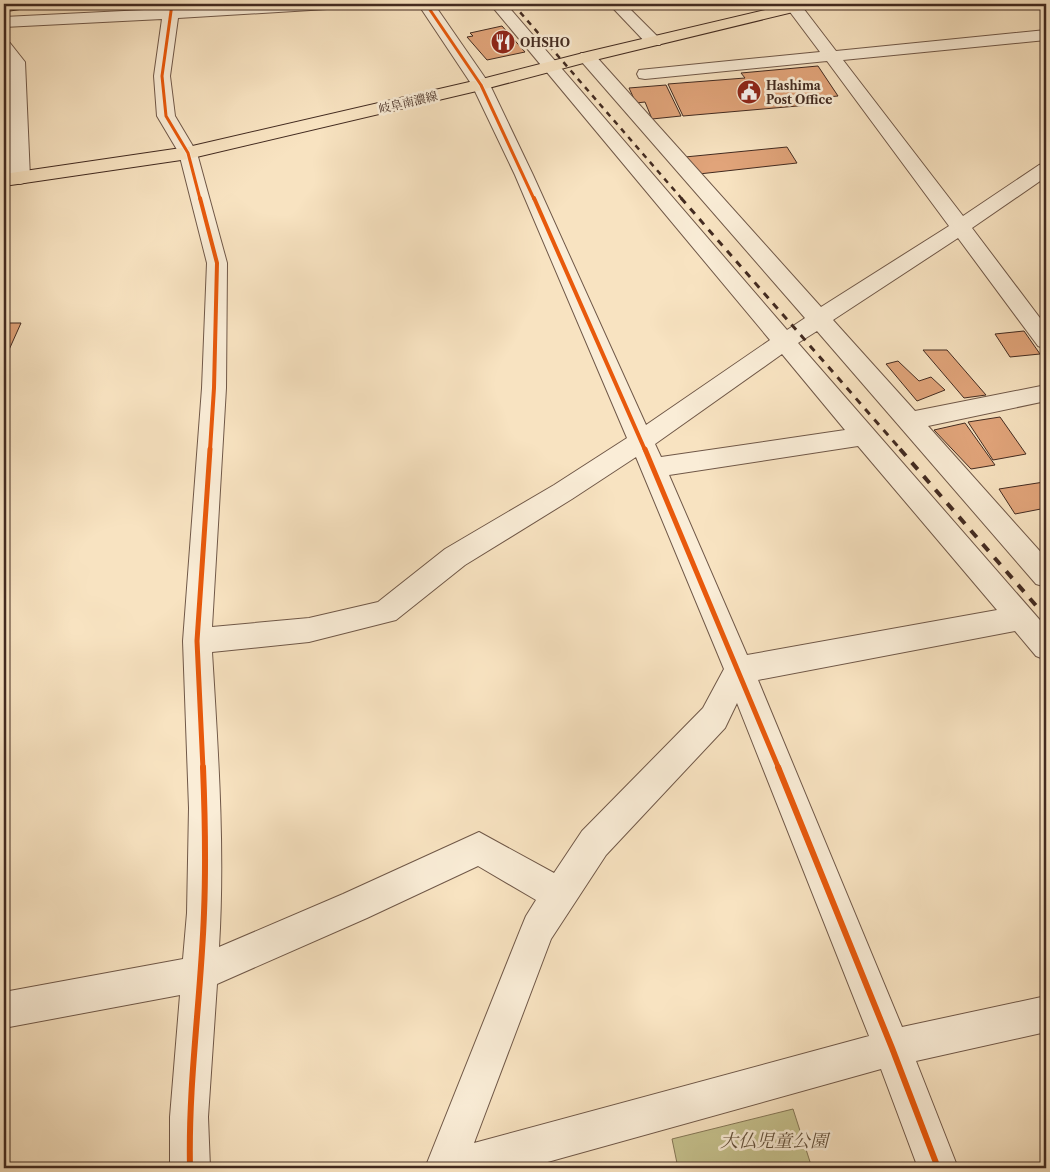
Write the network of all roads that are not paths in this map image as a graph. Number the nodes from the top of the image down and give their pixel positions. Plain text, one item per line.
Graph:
1 (327, 4) edge
2 (426, 4) edge
3 (498, 4) edge
4 (617, 4) edge
5 (798, 5) edge
6 (171, 8) edge
7 (4, 22) edge
8 (1046, 35) edge
9 (654, 42) junction
10 (4, 46) edge
11 (832, 56) junction
12 (587, 57) junction
13 (551, 66) junction
14 (645, 74) dead end
15 (481, 85) junction
16 (11, 101) edge
17 (188, 153) junction
18 (1046, 168) edge
19 (12, 179) edge
20 (959, 228) junction
21 (820, 320) junction
22 (1046, 341) edge
23 (784, 342) junction
24 (1046, 393) edge
25 (910, 422) junction
26 (864, 436) junction
27 (641, 441) junction
28 (654, 468) junction
29 (1046, 576) edge
30 (1021, 618) junction
31 (197, 641) junction
32 (1046, 647) edge
33 (739, 670) junction
34 (560, 895) junction
35 (200, 974) junction
36 (4, 1010) edge
37 (1046, 1014) edge
38 (892, 1048) junction
39 (190, 1168) edge
40 (445, 1168) edge
41 (456, 1168) edge
42 (938, 1168) edge

1 - 6 street
2 - 15 street
3 - 13 street
4 - 9 street
5 - 9 main road, 岐阜南濃線
5 - 11 street
6 - 7 street
6 - 17 street
8 - 11 street
9 - 12 main road, 岐阜南濃線
10 - 16 street
11 - 14 street
11 - 20 street
12 - 13 main road, 岐阜南濃線
12 - 21 street
13 - 15 main road, 岐阜南濃線
13 - 23 street
15 - 17 main road, 岐阜南濃線
15 - 27 street
16 - 19 street
17 - 19 main road, 岐阜南濃線
17 - 31 street
18 - 20 street
20 - 21 street
20 - 22 street
21 - 23 street
21 - 25 street
23 - 26 street
23 - 27 street
24 - 25 street
25 - 29 street
26 - 28 street
26 - 30 street
27 - 28 street
27 - 31 street
28 - 33 street
30 - 32 street
30 - 33 street
31 - 35 street
33 - 34 street
33 - 38 street
34 - 35 street
34 - 40 street
35 - 36 street
35 - 39 street
37 - 38 street
38 - 41 street
38 - 42 street

